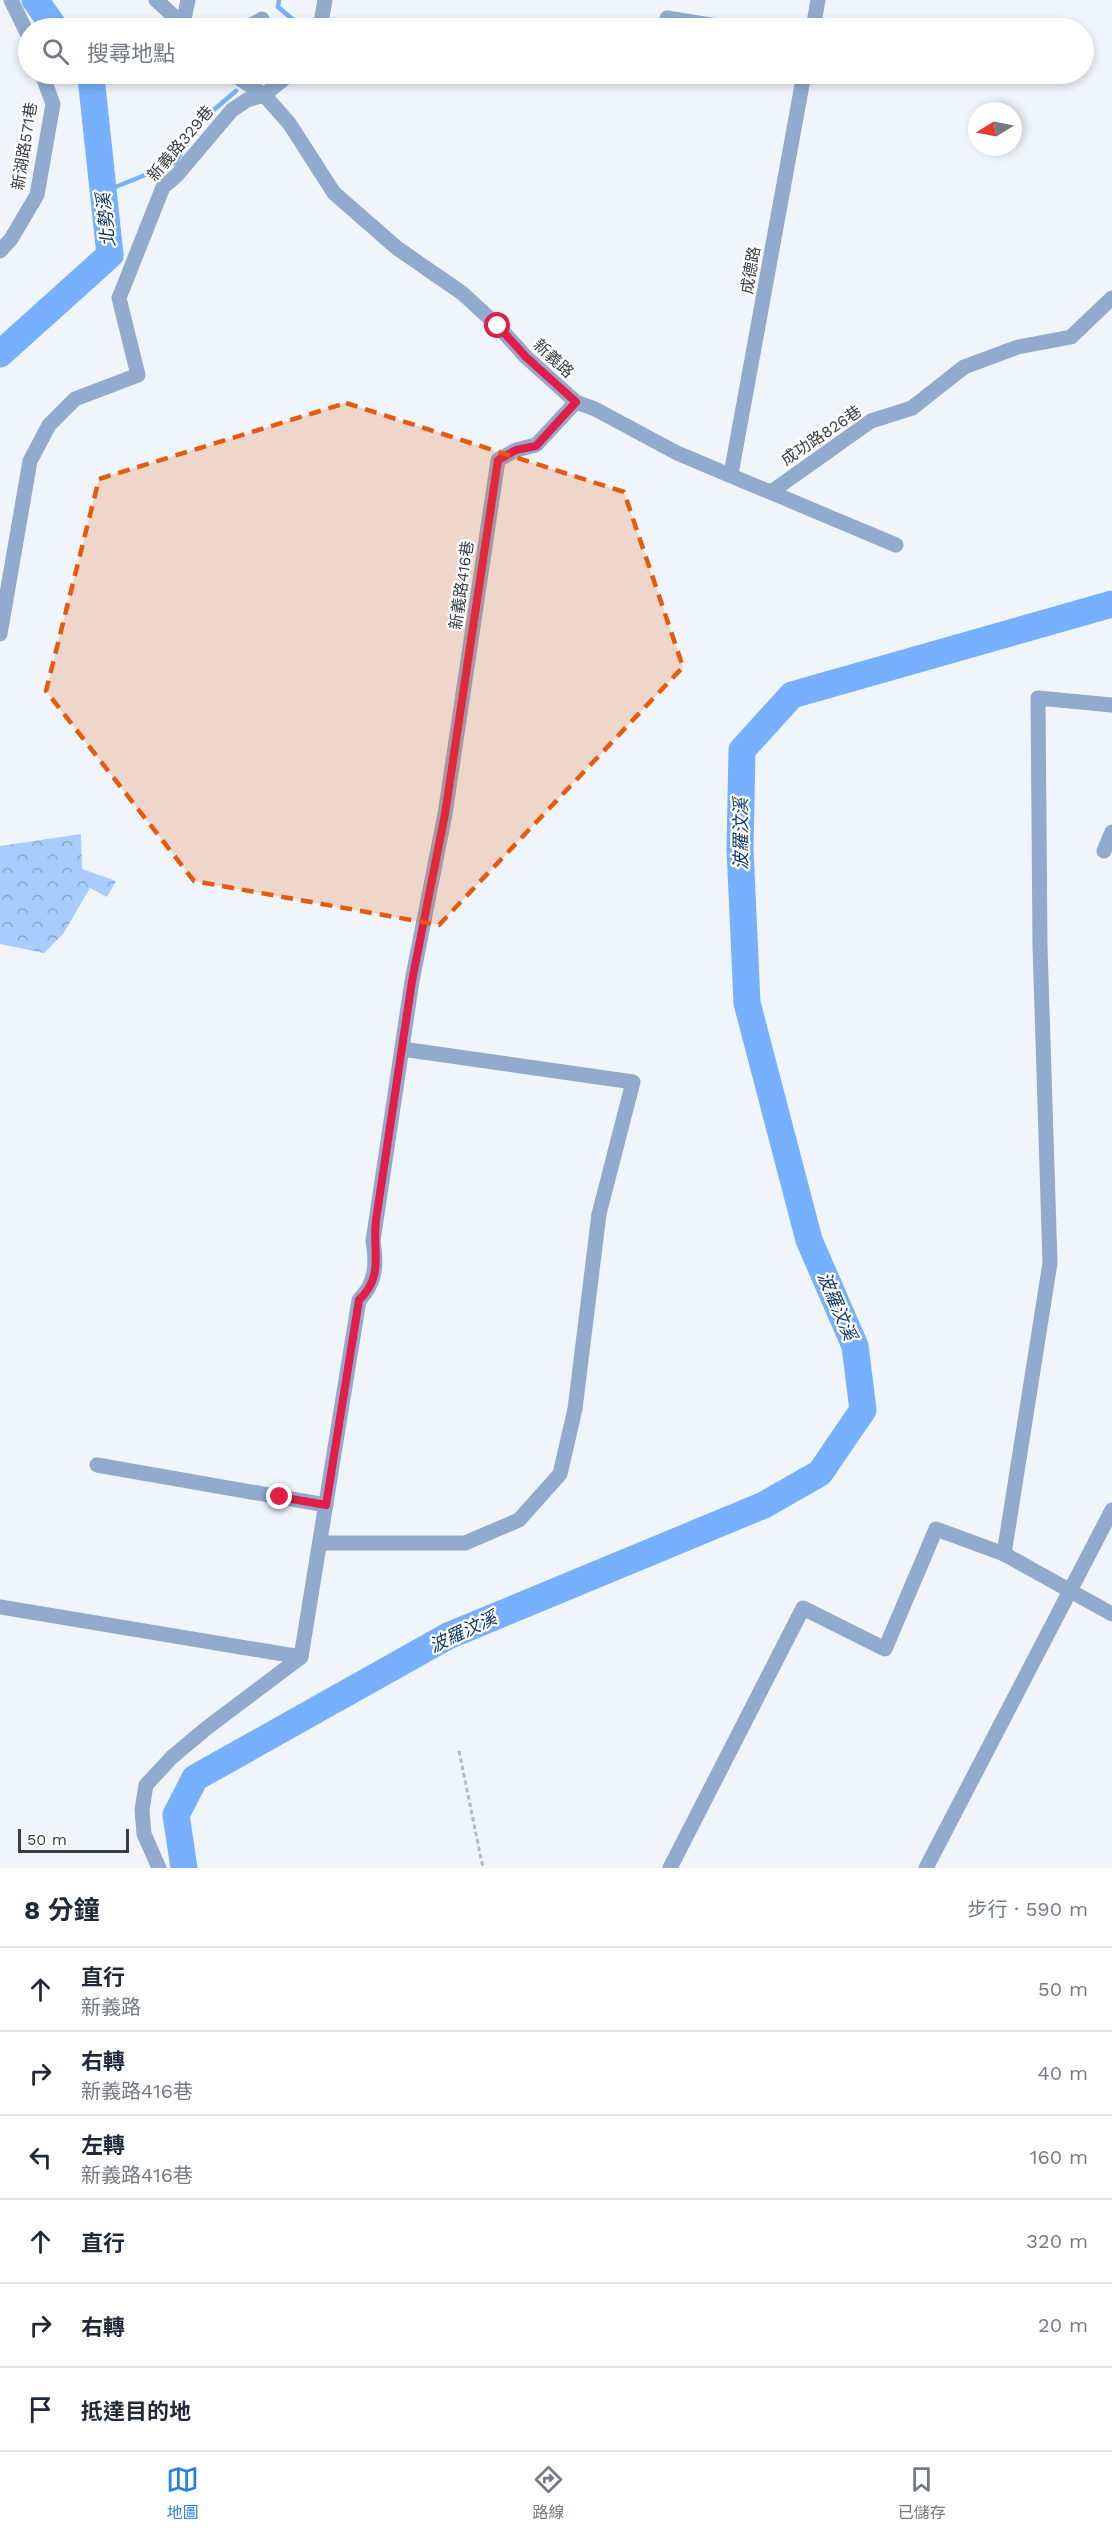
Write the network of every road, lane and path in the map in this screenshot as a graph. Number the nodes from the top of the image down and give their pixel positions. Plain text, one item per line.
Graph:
1 (11, 0) edge
2 (156, 0) edge
3 (188, 0) edge
4 (325, 0) edge
5 (818, 0) edge
6 (20, 18) edge
7 (176, 18) edge
8 (186, 18) edge
9 (322, 18) edge
10 (815, 18) edge
11 (45, 84) edge
12 (248, 84) edge
13 (278, 84) edge
14 (802, 84) edge
15 (264, 95) junction
16 (0, 251) edge
17 (1112, 298) edge
18 (576, 402) junction
19 (731, 474) junction
20 (771, 492) junction
21 (896, 545) dead end
22 (0, 634) edge
23 (1112, 705) edge
24 (1112, 832) edge
25 (1104, 851) dead end
26 (402, 1049) junction
27 (97, 1465) dead end
28 (326, 1505) junction
29 (1112, 1510) edge
30 (320, 1544) junction
31 (1004, 1554) junction
32 (1070, 1592) junction
33 (0, 1607) edge
34 (1112, 1614) edge
35 (301, 1657) junction
36 (459, 1751) dead end
37 (159, 1868) edge
38 (483, 1868) edge
39 (669, 1868) edge
40 (926, 1868) edge

1 - 6 street
2 - 7 street
3 - 8 street
4 - 9 street
5 - 10 street
11 - 16 street, 新湖路571巷
12 - 15 street, 新義路
13 - 15 street
14 - 19 street, 成德路
15 - 18 street, 新義路
15 - 22 street, 新義路329巷
17 - 20 street, 成功路826巷
18 - 19 street, 新義路
18 - 26 street, 新義路416巷
19 - 20 street, 新義路
20 - 21 street, 新義路
23 - 31 street
24 - 25 street
26 - 28 street
26 - 30 street
27 - 28 street
28 - 30 street
29 - 32 street
30 - 35 street
31 - 32 street
31 - 39 street
32 - 34 street
32 - 40 street
33 - 35 street
35 - 37 street
36 - 38 path

